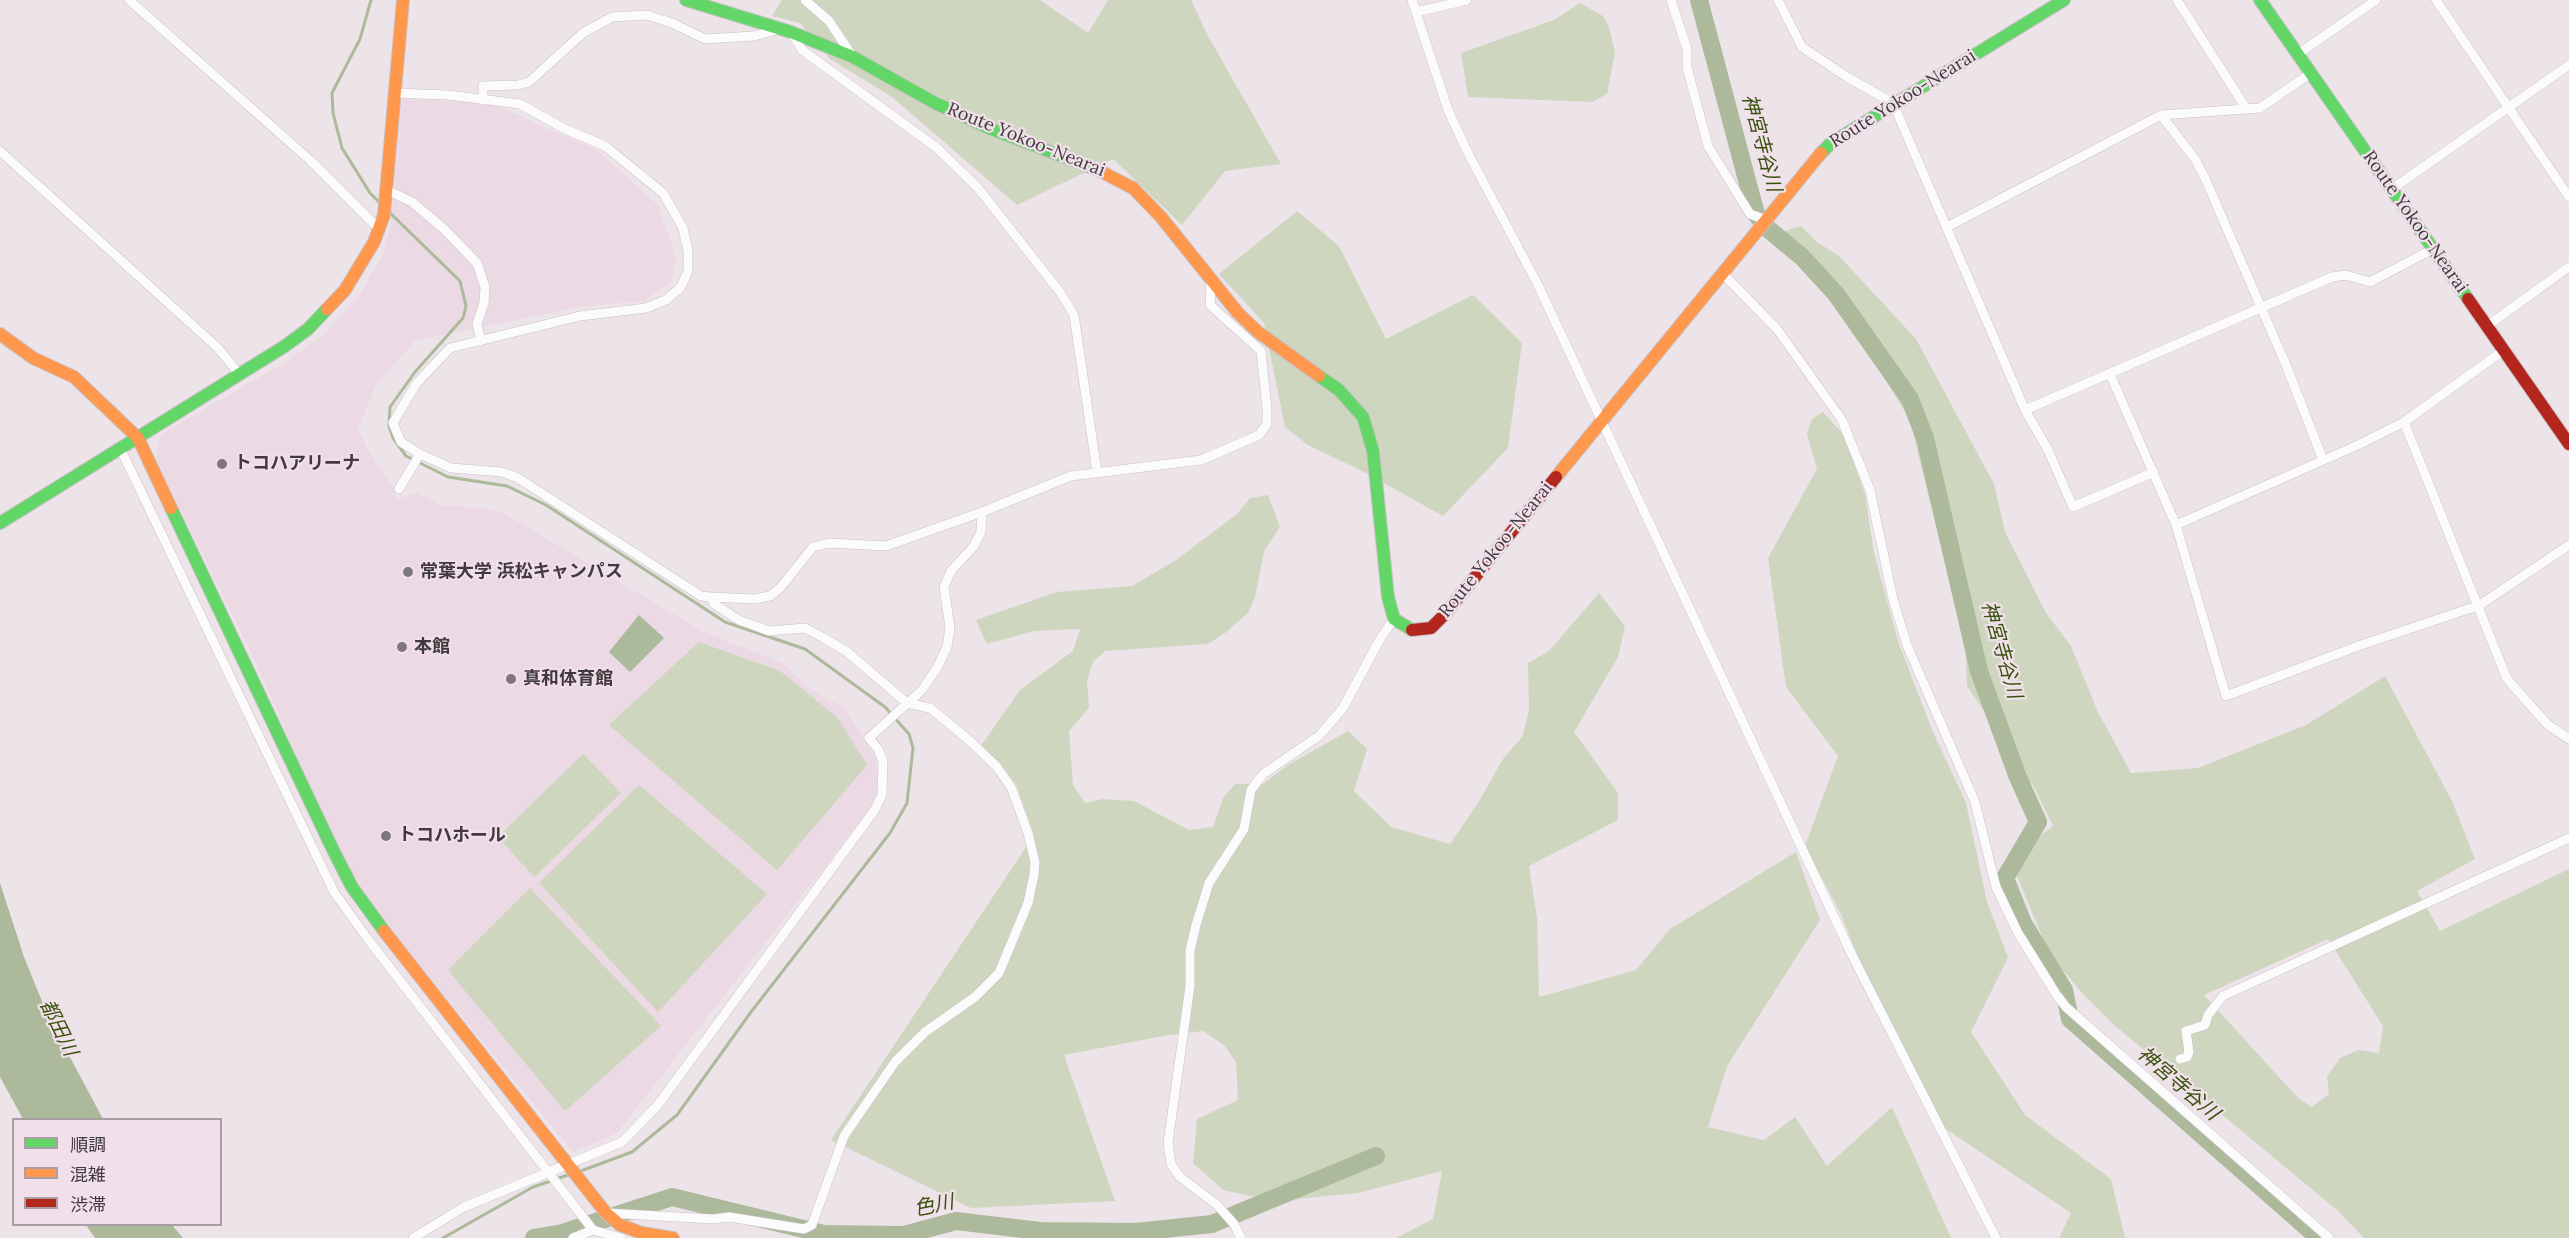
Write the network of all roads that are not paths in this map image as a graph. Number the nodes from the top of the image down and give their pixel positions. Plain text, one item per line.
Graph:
1 (129, 0) edge
2 (403, 0) edge
3 (686, 0) edge
4 (806, 0) edge
5 (1412, 0) edge
6 (1467, 0) edge
7 (1671, 0) edge
8 (1778, 0) edge
9 (2064, 0) edge
10 (2177, 0) edge
11 (2260, 0) edge
12 (2376, 0) edge
13 (2436, 0) edge
14 (1416, 12) junction
15 (785, 31) junction
16 (2298, 54) junction
17 (853, 57) junction
18 (2569, 65) edge
19 (2311, 73) junction
20 (395, 93) junction
21 (483, 100) junction
22 (1893, 103) junction
23 (2507, 106) junction
24 (2246, 108) junction
25 (2161, 115) junction
26 (0, 151) edge
27 (2392, 189) junction
28 (387, 190) junction
29 (2569, 197) edge
30 (1766, 220) junction
31 (1947, 227) junction
32 (379, 229) junction
33 (2433, 249) junction
34 (2569, 267) edge
35 (1722, 273) junction
36 (1211, 283) junction
37 (2260, 308) junction
38 (2487, 326) junction
39 (0, 334) edge
40 (481, 341) junction
41 (2504, 350) junction
42 (2110, 374) junction
43 (240, 375) junction
44 (2025, 410) junction
45 (1599, 421) junction
46 (2404, 422) junction
47 (138, 438) junction
48 (2569, 444) edge
49 (120, 448) junction
50 (419, 456) junction
51 (2323, 460) junction
52 (1097, 472) junction
53 (2154, 472) junction
54 (399, 489) dead end
55 (982, 512) junction
56 (0, 523) edge
57 (2176, 525) junction
58 (2569, 545) edge
59 (711, 597) junction
60 (2480, 605) junction
61 (1394, 619) junction
62 (907, 703) junction
63 (2569, 739) edge
64 (2569, 838) edge
65 (2180, 1059) dead end
66 (567, 1165) junction
67 (549, 1172) junction
68 (606, 1213) junction
69 (593, 1230) junction
70 (413, 1238) edge
71 (573, 1238) edge
72 (621, 1238) edge
73 (673, 1238) edge
74 (1241, 1238) edge
75 (1996, 1238) edge
76 (2329, 1238) edge

1 - 32 street
2 - 20 main road
3 - 15 main road, Route Yokoo-Nearai
4 - 17 street
5 - 14 street
6 - 14 street
7 - 30 street
8 - 22 street
9 - 22 main road, Route Yokoo-Nearai
10 - 24 street
11 - 16 main road, Route Yokoo-Nearai
12 - 16 street
13 - 23 street
14 - 45 street
15 - 17 main road, Route Yokoo-Nearai
15 - 21 street
15 - 52 street
16 - 19 main road, Route Yokoo-Nearai
17 - 36 main road, Route Yokoo-Nearai
18 - 23 street
19 - 24 street
19 - 27 main road, Route Yokoo-Nearai
20 - 21 street
20 - 28 main road
21 - 40 street
22 - 30 main road, Route Yokoo-Nearai
22 - 31 street
23 - 27 street
23 - 29 street
24 - 25 street
25 - 31 street
25 - 37 street
26 - 43 street
27 - 33 main road, Route Yokoo-Nearai
28 - 32 main road
28 - 40 street
30 - 35 main road, Route Yokoo-Nearai
31 - 44 street
32 - 43 main road
33 - 37 street
33 - 38 main road, Route Yokoo-Nearai
34 - 38 street
35 - 45 main road, Route Yokoo-Nearai
35 - 76 street
36 - 52 street
36 - 61 main road, Route Yokoo-Nearai
37 - 42 street
37 - 51 street
38 - 41 main road, Route Yokoo-Nearai
39 - 47 main road
40 - 50 street
41 - 46 street
41 - 48 main road, Route Yokoo-Nearai
42 - 44 street
42 - 53 street
43 - 47 main road
44 - 53 street
45 - 61 main road, Route Yokoo-Nearai
45 - 75 street
46 - 51 street
46 - 60 street
47 - 49 main road
47 - 66 main road
49 - 56 main road
49 - 67 street
50 - 54 street
50 - 59 street
51 - 57 street
52 - 55 street
53 - 57 street
55 - 59 street
55 - 62 street
57 - 60 street
58 - 60 street
59 - 62 street
60 - 63 street
61 - 74 street
62 - 66 street
62 - 68 street
64 - 65 street
66 - 67 street
66 - 68 main road
67 - 69 street
67 - 70 street
68 - 73 main road
69 - 71 street
69 - 72 street

